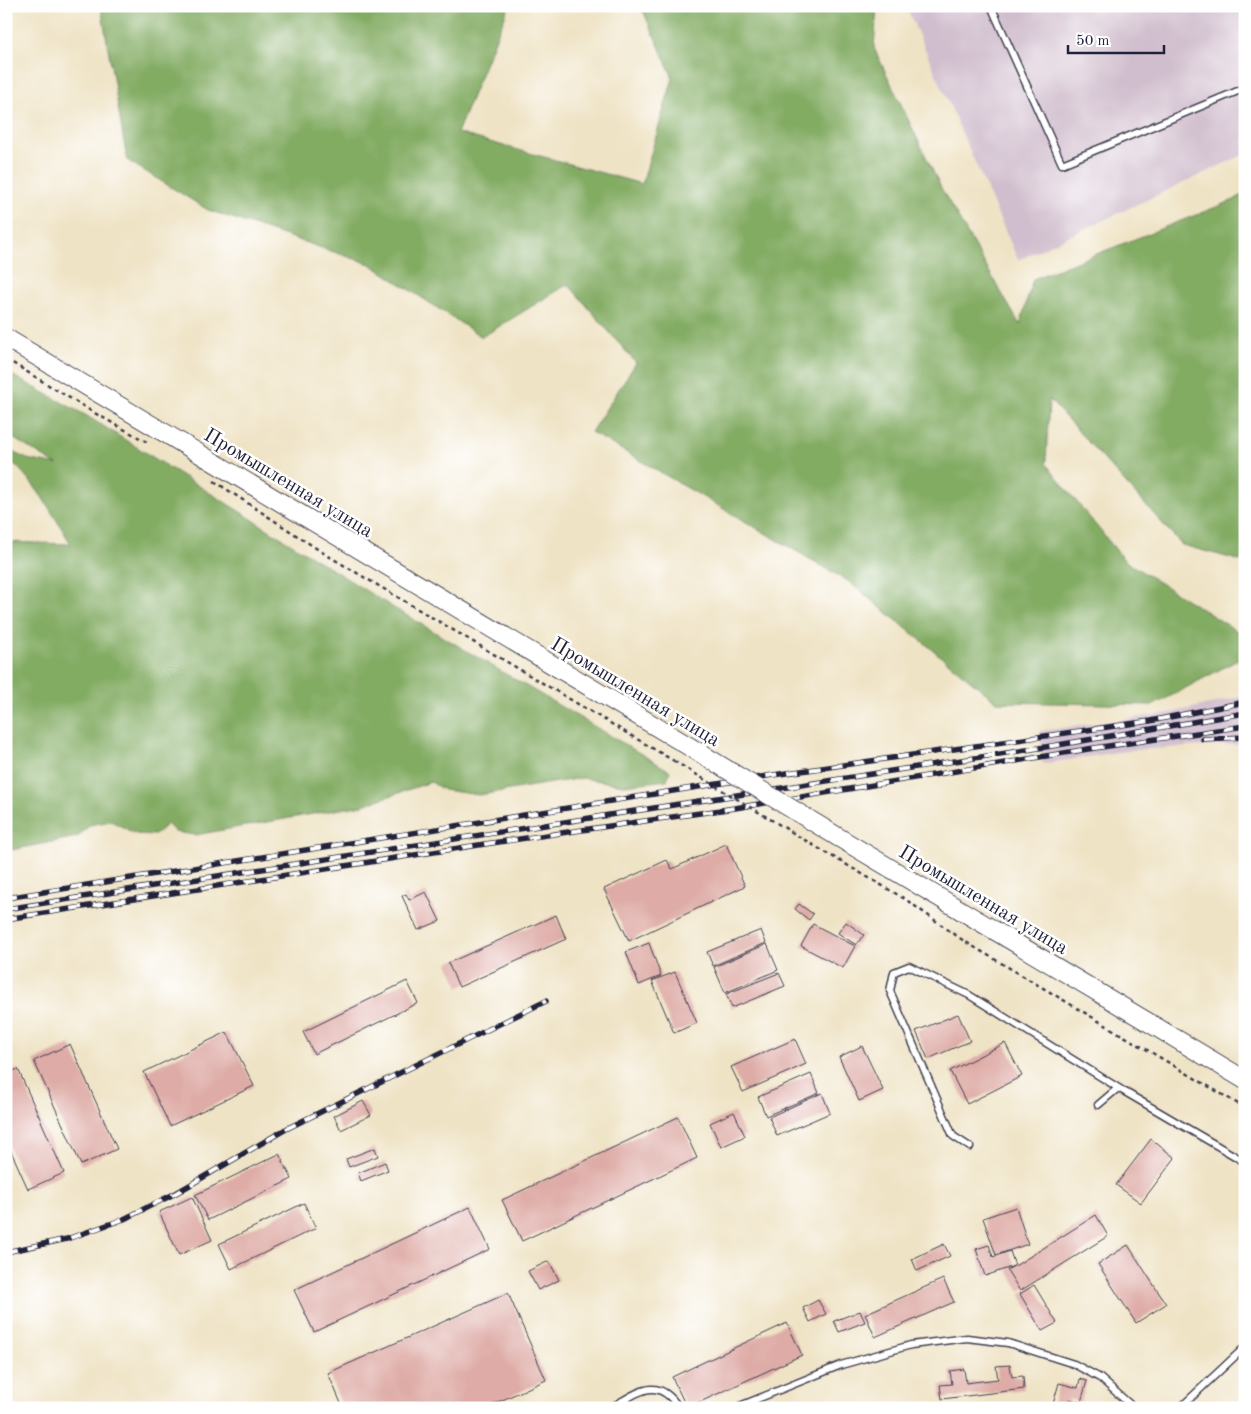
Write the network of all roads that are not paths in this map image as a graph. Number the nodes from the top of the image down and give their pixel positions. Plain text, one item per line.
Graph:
1 (991, 6) edge
2 (1245, 88) edge
3 (6, 338) edge
4 (1245, 1080) edge
5 (1118, 1088) junction
6 (1098, 1105) dead end
7 (970, 1147) dead end
8 (1245, 1162) edge
9 (1245, 1348) edge
10 (610, 1408) edge
11 (679, 1408) edge
12 (735, 1408) edge
13 (1134, 1408) edge
14 (1180, 1408) edge

1 - 2 lane
3 - 4 street, Промышленная улица, bridge
5 - 6 lane
5 - 7 lane
5 - 8 lane
9 - 14 lane
10 - 11 lane
12 - 13 lane

